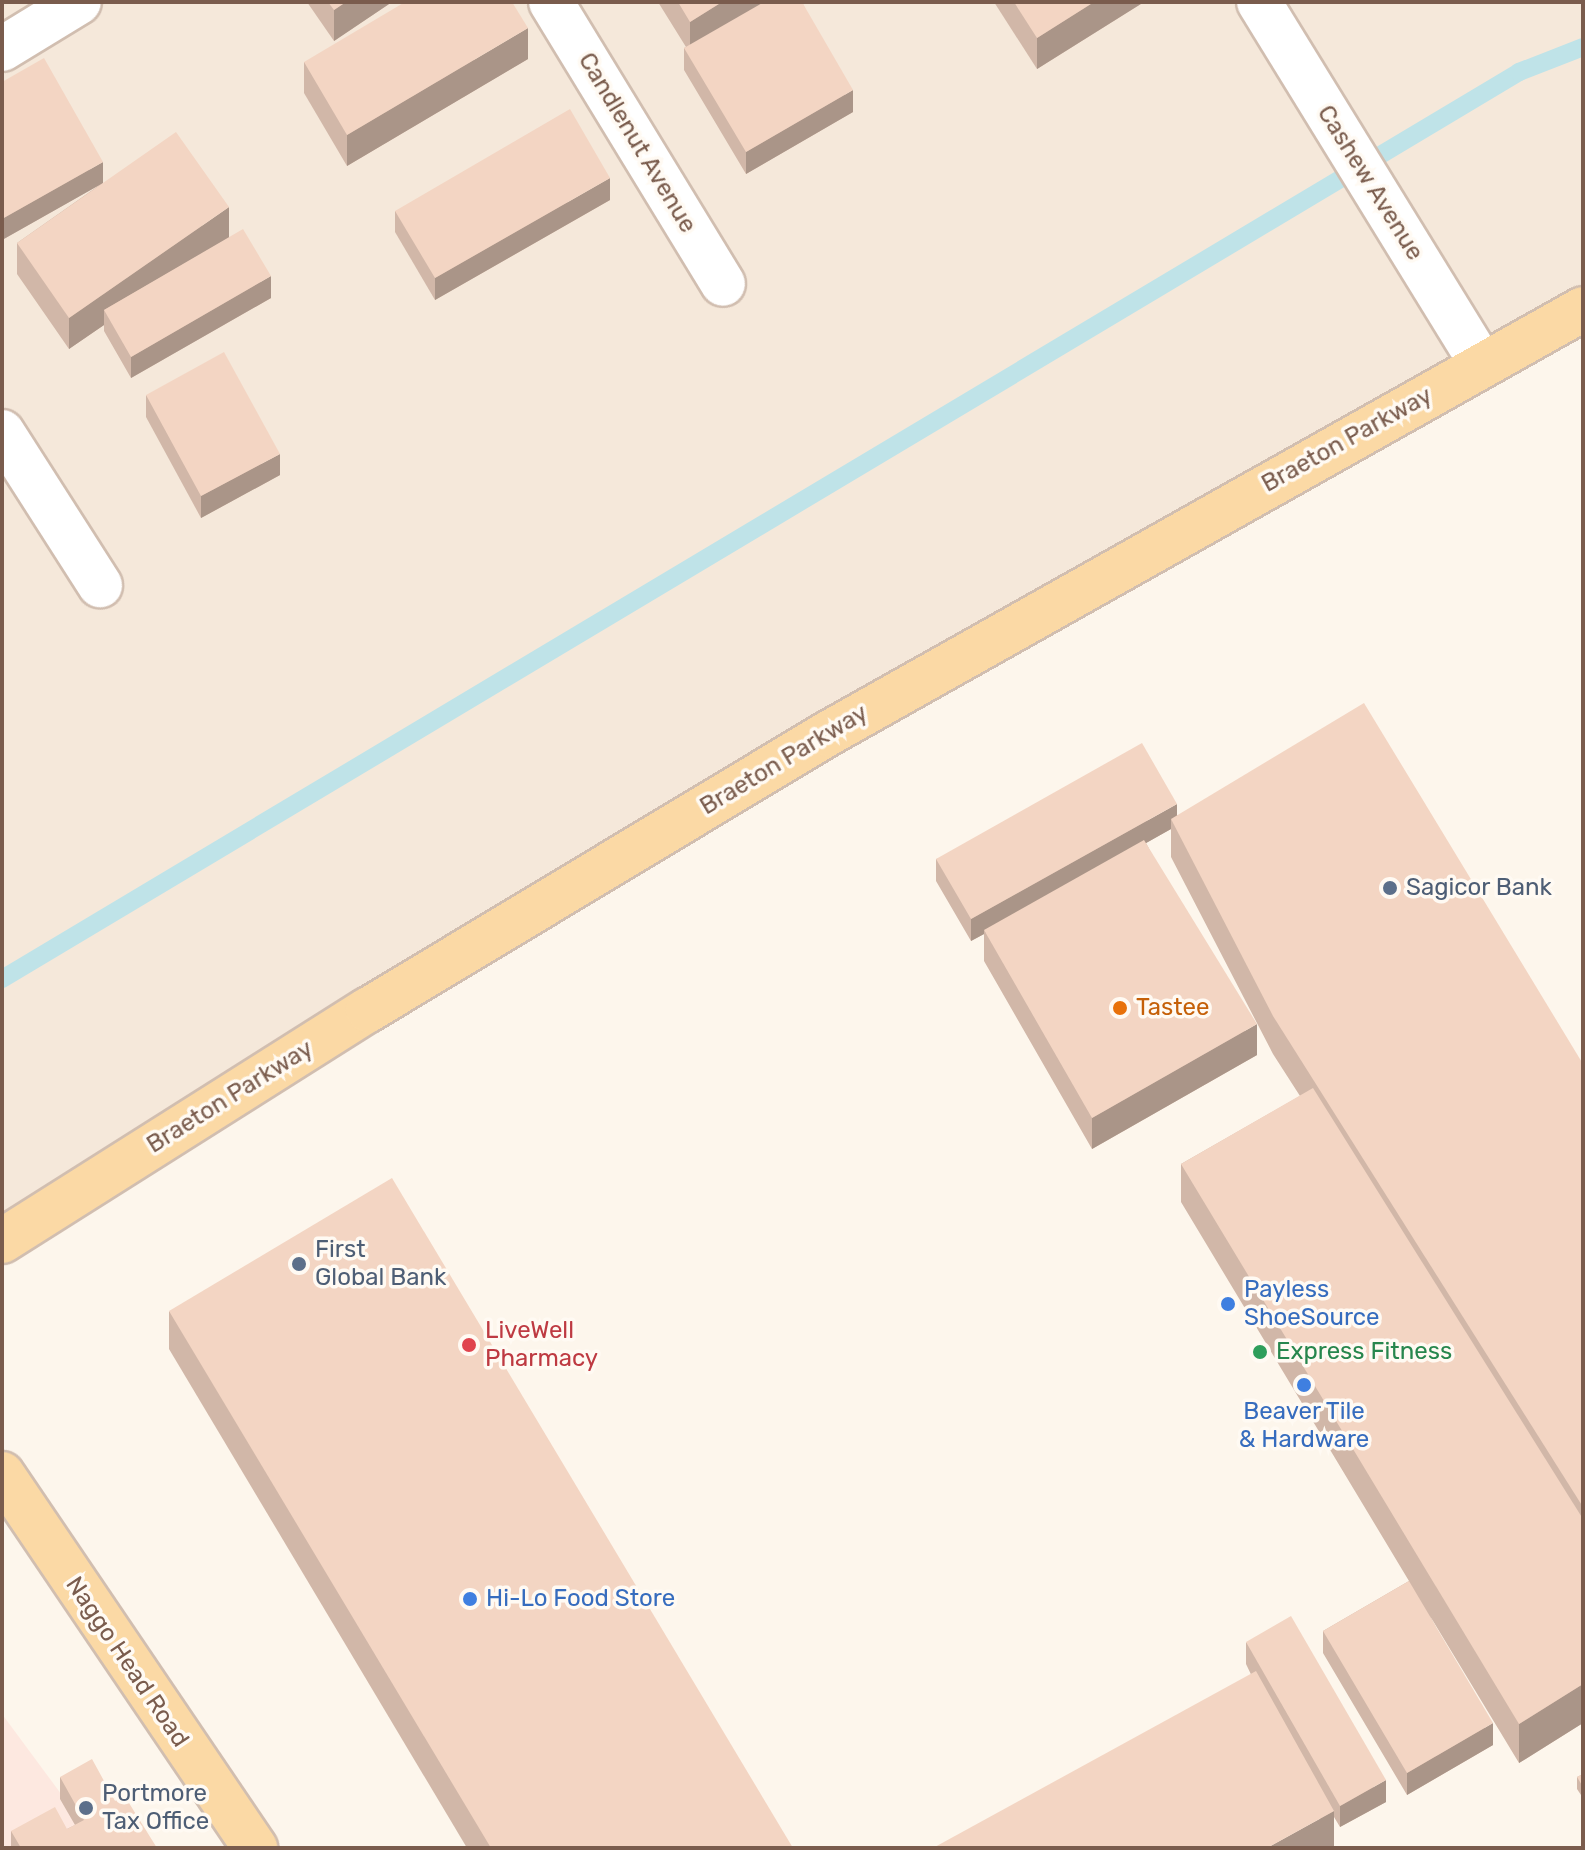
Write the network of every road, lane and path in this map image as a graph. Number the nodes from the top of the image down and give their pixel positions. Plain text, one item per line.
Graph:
1 (79, 2) edge
2 (551, 2) edge
3 (1259, 2) edge
4 (2, 49) edge
5 (723, 284) dead end
6 (1583, 309) edge
7 (1482, 364) junction
8 (2, 432) edge
9 (100, 585) dead end
10 (2, 1241) edge
11 (2, 1474) edge
12 (255, 1848) edge

1 - 4 street
2 - 5 street, Candlenut Avenue
3 - 7 street, Cashew Avenue
6 - 7 main road, Braeton Parkway
7 - 10 main road, Braeton Parkway
8 - 9 street
11 - 12 main road, Naggo Head Road

